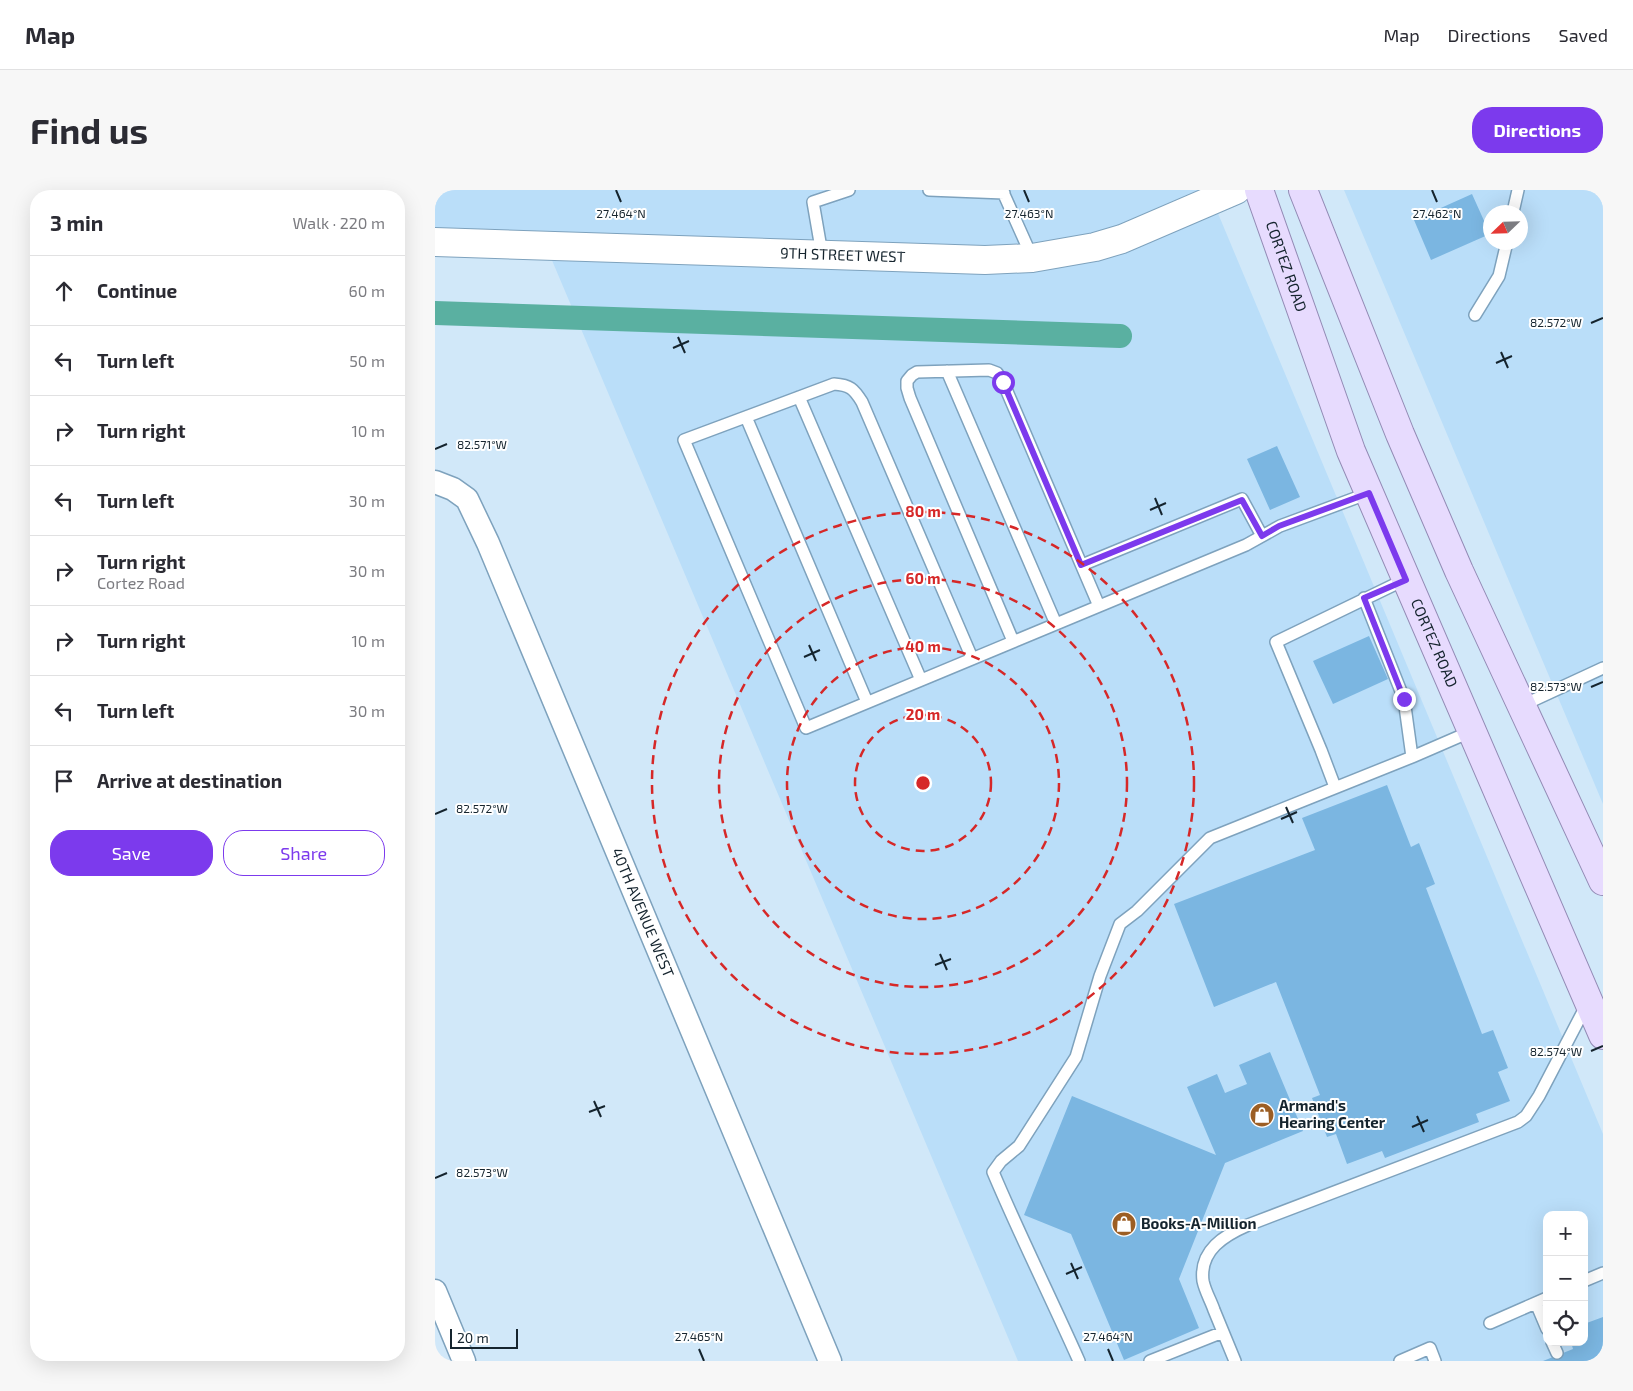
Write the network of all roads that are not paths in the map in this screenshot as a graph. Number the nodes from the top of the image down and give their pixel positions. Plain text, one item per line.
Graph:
1 (849, 190) edge
2 (929, 190) edge
3 (1237, 190) edge
4 (1259, 190) edge
5 (1303, 190) edge
6 (1518, 190) edge
7 (1003, 192) edge
8 (1515, 205) edge
9 (435, 242) edge
10 (1505, 250) edge
11 (822, 255) junction
12 (1032, 258) junction
13 (1475, 316) dead end
14 (947, 372) junction
15 (799, 396) junction
16 (746, 416) junction
17 (435, 482) edge
18 (1369, 493) junction
19 (1262, 536) junction
20 (1081, 565) junction
21 (1406, 580) junction
22 (1364, 598) junction
23 (1099, 606) junction
24 (1056, 624) junction
25 (1013, 641) junction
26 (972, 658) junction
27 (1603, 668) edge
28 (921, 680) junction
29 (867, 702) junction
30 (1521, 706) junction
31 (1472, 731) junction
32 (1412, 757) junction
33 (1335, 787) junction
34 (1603, 881) edge
35 (1589, 1001) junction
36 (1603, 1035) edge
37 (1603, 1273) edge
38 (1588, 1279) edge
39 (435, 1291) edge
40 (1543, 1300) edge
41 (1535, 1303) junction
42 (1543, 1320) edge
43 (1491, 1322) dead end
44 (1223, 1332) junction
45 (464, 1361) edge
46 (830, 1361) edge
47 (1079, 1361) edge
48 (1150, 1361) edge
49 (1235, 1361) edge
50 (1400, 1361) edge
51 (1435, 1361) edge

1 - 11 lane
2 - 7 lane
3 - 12 main road, 9TH STREET WEST
4 - 18 main road, CORTEZ ROAD
5 - 30 main road
6 - 8 lane
7 - 12 lane
9 - 11 main road, 9TH STREET WEST
10 - 13 lane
11 - 12 main road, 9TH STREET WEST
14 - 20 lane
14 - 24 lane
14 - 25 lane
15 - 16 lane
15 - 26 lane
15 - 28 lane
16 - 29 lane
16 - 29 lane
17 - 46 street, 40TH AVENUE WEST
18 - 19 lane
18 - 21 main road, CORTEZ ROAD
19 - 20 lane
19 - 23 lane
20 - 23 lane
21 - 22 lane
21 - 31 main road, CORTEZ ROAD
22 - 32 lane
22 - 33 lane
23 - 24 lane
24 - 25 lane
25 - 26 lane
26 - 28 lane
27 - 30 lane
28 - 29 lane
30 - 34 main road
31 - 32 lane
31 - 35 main road, CORTEZ ROAD
32 - 33 lane
33 - 47 lane
35 - 36 main road, CORTEZ ROAD
35 - 44 lane
37 - 38 lane
39 - 45 street
40 - 41 lane
41 - 42 lane
41 - 43 lane
44 - 48 lane
44 - 49 lane
50 - 51 lane

